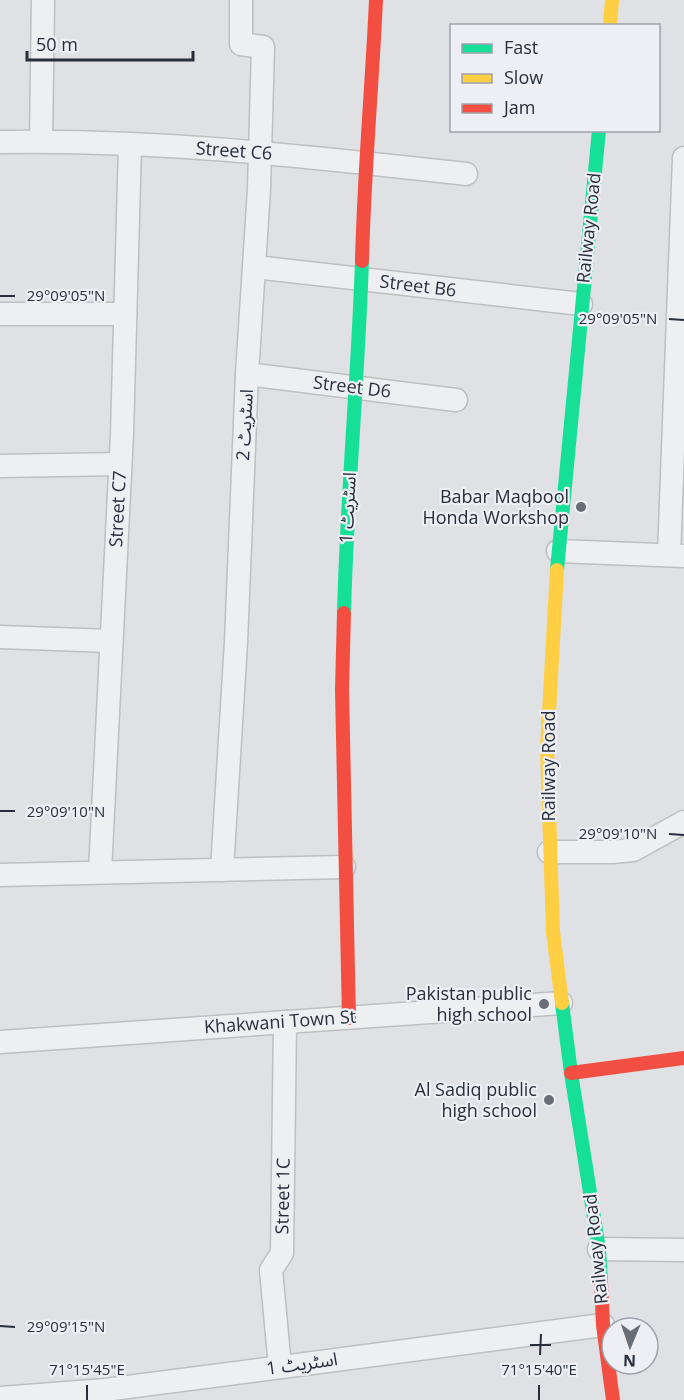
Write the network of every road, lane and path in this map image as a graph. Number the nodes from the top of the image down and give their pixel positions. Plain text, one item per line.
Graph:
1 (43, 0) edge
2 (241, 0) edge
3 (376, 0) edge
4 (612, 0) edge
5 (610, 24) edge
6 (599, 132) edge
7 (41, 141) junction
8 (0, 142) edge
9 (130, 145) junction
10 (260, 151) junction
11 (684, 158) edge
12 (366, 163) junction
13 (466, 174) dead end
14 (255, 267) junction
15 (361, 279) junction
16 (581, 304) junction
17 (0, 314) edge
18 (125, 314) junction
19 (248, 374) junction
20 (357, 387) junction
21 (456, 400) dead end
22 (120, 464) junction
23 (0, 466) edge
24 (558, 551) junction
25 (676, 556) edge
26 (0, 637) edge
27 (111, 640) junction
28 (684, 822) edge
29 (549, 852) junction
30 (344, 867) junction
31 (222, 870) junction
32 (99, 872) junction
33 (0, 875) edge
34 (561, 1003) junction
35 (349, 1017) junction
36 (285, 1022) junction
37 (0, 1042) edge
38 (684, 1058) edge
39 (571, 1074) junction
40 (599, 1249) junction
41 (684, 1250) edge
42 (603, 1316) edge
43 (600, 1325) edge
44 (280, 1367) junction
45 (610, 1376) edge
46 (106, 1395) edge
47 (0, 1398) edge
48 (613, 1400) edge

1 - 7 street
2 - 10 street, اسٹریٹ 2
3 - 12 main road, اسٹریٹ 1
4 - 5 main road
6 - 16 main road, Railway Road
7 - 8 street, Street C6
7 - 9 street, Street C6
9 - 10 street, Street C6
9 - 18 street, Street C7
10 - 12 street, Street C6
10 - 14 street, اسٹریٹ 2
11 - 25 street
12 - 13 street, Street C6
12 - 15 main road, اسٹریٹ 1
14 - 15 street, Street B6
14 - 19 street, اسٹریٹ 2
15 - 16 street, Street B6
15 - 20 main road, اسٹریٹ 1
16 - 24 main road, Railway Road
17 - 18 street
18 - 22 street, Street C7
19 - 20 street, Street D6
19 - 31 street, اسٹریٹ 2
20 - 21 street, Street D6
20 - 30 main road, اسٹریٹ 1
22 - 23 street
22 - 27 street, Street C7
24 - 25 street
24 - 29 main road, Railway Road
26 - 27 street
27 - 32 street, Street C7
28 - 29 street
29 - 34 main road, Railway Road
30 - 31 street
30 - 35 main road, اسٹریٹ 1
31 - 32 street
32 - 33 street
34 - 35 street, Khakwani Town St
34 - 39 main road, Railway Road
35 - 36 street, Khakwani Town St
36 - 37 street, Khakwani Town St
36 - 44 street, Street 1C
38 - 39 main road
39 - 40 main road, Railway Road
40 - 41 street
40 - 42 main road, Railway Road
43 - 44 street, اسٹریٹ 1
44 - 46 street, اسٹریٹ 1
45 - 48 main road, Railway Road
46 - 47 street, اسٹریٹ 1

